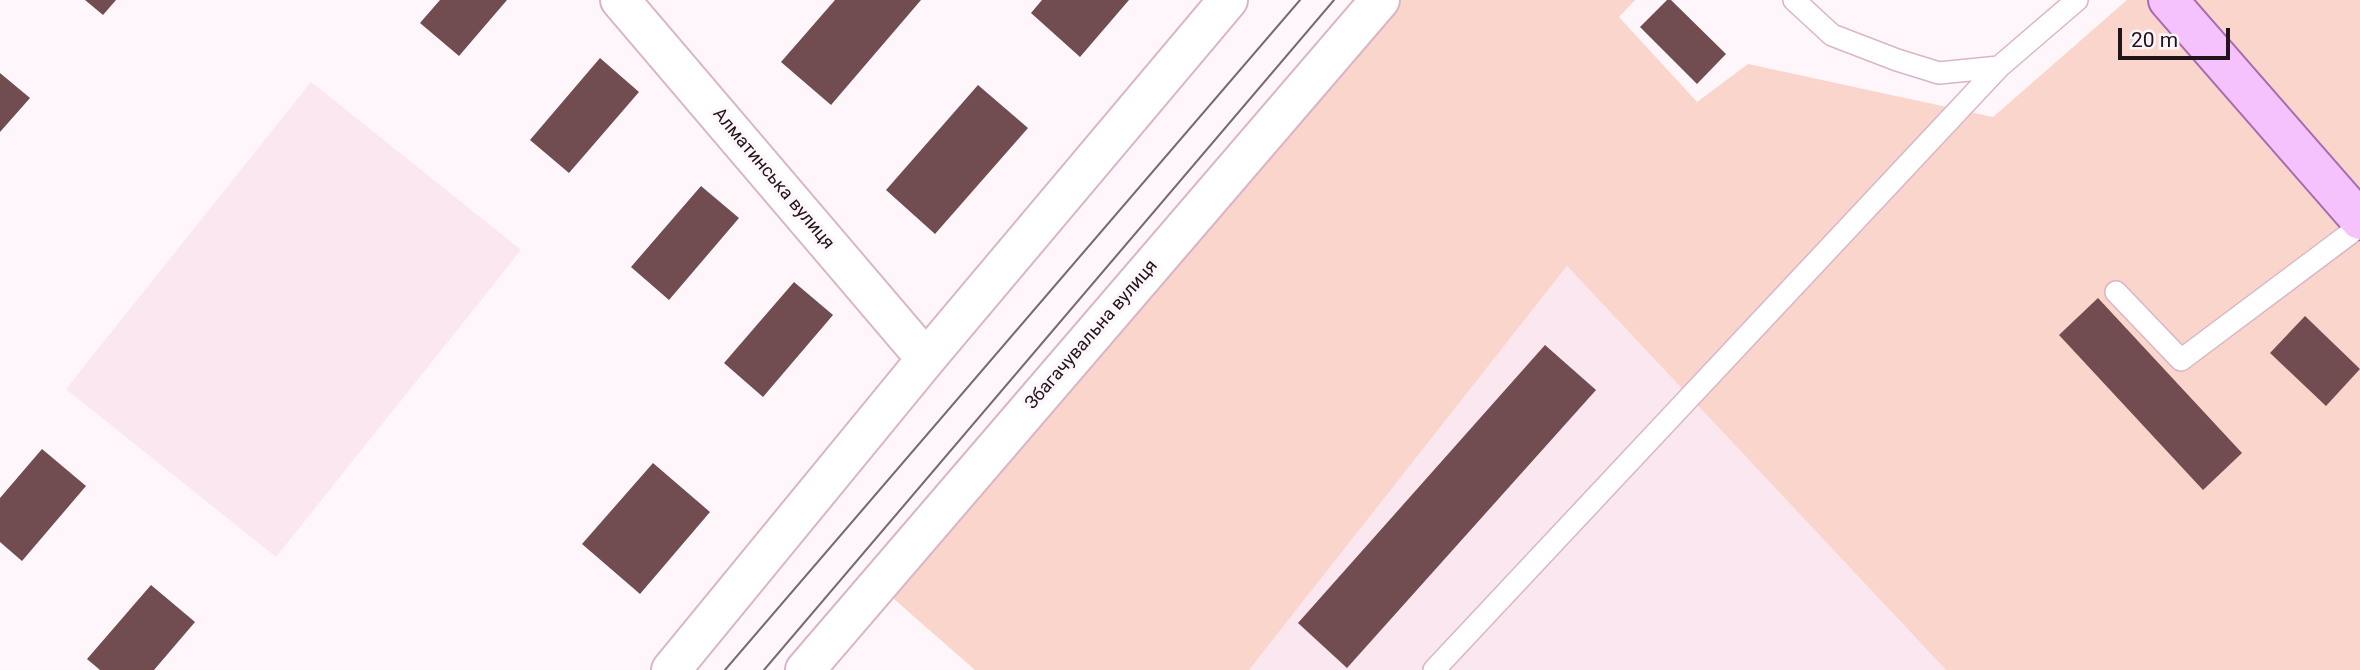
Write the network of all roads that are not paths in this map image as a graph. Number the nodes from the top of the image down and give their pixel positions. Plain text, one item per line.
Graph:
1 (620, 0) edge
2 (1228, 0) edge
3 (1380, 0) edge
4 (1794, 0) edge
5 (2077, 0) edge
6 (2168, 0) edge
7 (1999, 67) junction
8 (2360, 220) edge
9 (2360, 226) edge
10 (2116, 292) dead end
11 (926, 359) junction
12 (671, 670) edge
13 (806, 670) edge
14 (1434, 670) edge

1 - 11 street, Алматинська вулиця
2 - 11 street
3 - 13 street, Збагачувальна вулиця
4 - 7 lane
5 - 7 lane
6 - 8 main road
7 - 14 lane
9 - 10 lane
11 - 12 street

